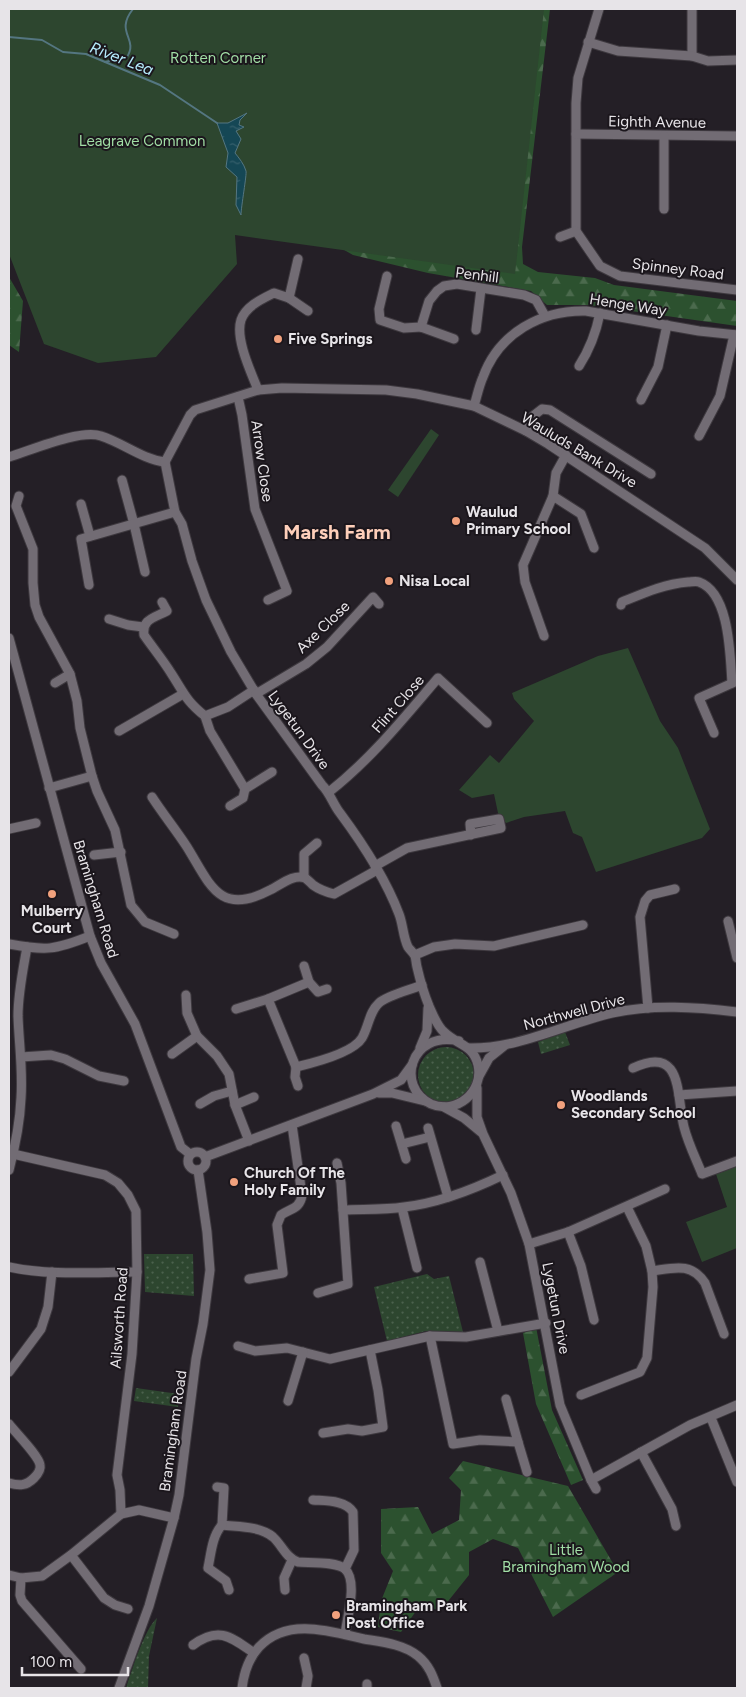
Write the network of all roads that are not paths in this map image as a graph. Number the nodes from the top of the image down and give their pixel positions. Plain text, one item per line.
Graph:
1 (599, 9) edge
2 (692, 9) edge
3 (588, 42) junction
4 (692, 56) junction
5 (737, 60) edge
6 (576, 134) junction
7 (664, 136) junction
8 (737, 136) edge
9 (664, 209) dead end
10 (576, 232) junction
11 (560, 237) dead end
12 (298, 259) dead end
13 (387, 276) dead end
14 (481, 288) junction
15 (737, 290) edge
16 (289, 298) junction
17 (308, 311) dead end
18 (600, 313) junction
19 (545, 316) junction
20 (667, 326) junction
21 (421, 327) junction
22 (476, 330) dead end
23 (736, 335) edge
24 (454, 339) dead end
25 (579, 366) dead end
26 (258, 390) junction
27 (238, 397) junction
28 (641, 400) dead end
29 (474, 406) junction
30 (526, 431) junction
31 (699, 436) dead end
32 (566, 454) junction
33 (9, 457) edge
34 (165, 462) junction
35 (651, 474) dead end
36 (122, 480) dead end
37 (19, 496) dead end
38 (553, 496) junction
39 (81, 504) dead end
40 (175, 512) junction
41 (134, 524) junction
42 (90, 536) junction
43 (594, 548) dead end
44 (145, 572) dead end
45 (737, 580) edge
46 (88, 585) dead end
47 (268, 600) dead end
48 (162, 602) dead end
49 (380, 604) dead end
50 (621, 605) dead end
51 (109, 619) dead end
52 (143, 627) junction
53 (544, 636) dead end
54 (9, 638) edge
55 (70, 674) junction
56 (735, 682) edge
57 (54, 683) dead end
58 (255, 692) junction
59 (183, 694) junction
60 (205, 716) junction
61 (487, 723) dead end
62 (119, 731) dead end
63 (714, 733) dead end
64 (272, 772) dead end
65 (92, 776) junction
66 (49, 788) junction
67 (245, 789) junction
68 (329, 792) junction
69 (152, 797) dead end
70 (230, 806) dead end
71 (36, 822) dead end
72 (9, 829) edge
73 (471, 835) dead end
74 (317, 843) dead end
75 (121, 852) junction
76 (94, 855) dead end
77 (376, 868) junction
78 (304, 878) junction
79 (675, 889) dead end
80 (728, 921) dead end
81 (583, 925) dead end
82 (174, 934) dead end
83 (90, 936) junction
84 (9, 944) edge
85 (27, 947) junction
86 (415, 955) junction
87 (737, 958) edge
88 (304, 966) dead end
89 (309, 982) junction
90 (422, 985) junction
91 (327, 989) dead end
92 (186, 995) dead end
93 (268, 1000) junction
94 (428, 1004) junction
95 (648, 1008) junction
96 (236, 1010) dead end
97 (737, 1012) edge
98 (197, 1036) junction
99 (458, 1041) junction
100 (508, 1044) junction
101 (469, 1048) junction
102 (417, 1053) junction
103 (172, 1054) dead end
104 (21, 1057) junction
105 (412, 1065) junction
106 (296, 1067) junction
107 (633, 1068) dead end
108 (478, 1080) junction
109 (124, 1081) dead end
110 (298, 1086) dead end
111 (737, 1091) edge
112 (232, 1092) junction
113 (373, 1094) junction
114 (679, 1096) junction
115 (254, 1097) dead end
116 (425, 1101) junction
117 (200, 1104) dead end
118 (235, 1105) junction
119 (444, 1107) junction
120 (292, 1125) junction
121 (396, 1126) dead end
122 (483, 1134) junction
123 (249, 1141) junction
124 (402, 1144) junction
125 (13, 1154) junction
126 (190, 1154) junction
127 (205, 1157) junction
128 (406, 1159) dead end
129 (737, 1161) edge
130 (337, 1163) dead end
131 (9, 1170) edge
132 (198, 1170) junction
133 (503, 1175) junction
134 (665, 1189) dead end
135 (448, 1197) junction
136 (627, 1207) junction
137 (402, 1208) junction
138 (343, 1210) junction
139 (568, 1232) junction
140 (529, 1244) junction
141 (480, 1262) dead end
142 (9, 1266) edge
143 (417, 1268) dead end
144 (652, 1271) junction
145 (52, 1272) junction
146 (137, 1272) junction
147 (249, 1278) dead end
148 (318, 1293) dead end
149 (594, 1320) dead end
150 (546, 1323) junction
151 (498, 1331) junction
152 (724, 1334) dead end
153 (430, 1336) junction
154 (238, 1346) dead end
155 (370, 1350) junction
156 (303, 1352) junction
157 (9, 1372) edge
158 (580, 1396) dead end
159 (506, 1399) dead end
160 (288, 1401) dead end
161 (737, 1405) edge
162 (711, 1418) junction
163 (9, 1424) edge
164 (383, 1427) junction
165 (323, 1433) dead end
166 (386, 1437) dead end
167 (518, 1442) junction
168 (640, 1452) junction
169 (526, 1472) dead end
170 (591, 1480) junction
171 (737, 1482) edge
172 (9, 1483) edge
173 (225, 1488) dead end
174 (596, 1489) dead end
175 (315, 1503) dead end
176 (121, 1514) junction
177 (174, 1518) junction
178 (222, 1525) junction
179 (676, 1526) dead end
180 (71, 1555) junction
181 (292, 1560) junction
182 (345, 1569) junction
183 (9, 1575) edge
184 (21, 1578) junction
185 (229, 1590) dead end
186 (285, 1590) dead end
187 (128, 1609) dead end
188 (345, 1634) junction
189 (193, 1645) dead end
190 (254, 1653) junction
191 (304, 1658) dead end
192 (81, 1669) dead end
193 (119, 1688) edge
194 (242, 1688) edge
195 (306, 1688) edge
196 (438, 1688) edge

1 - 3 street
2 - 4 street
3 - 4 street
3 - 6 street
4 - 5 street
6 - 7 street, Eighth Avenue
6 - 10 street
7 - 8 street, Eighth Avenue
7 - 9 street
10 - 11 street
10 - 15 street, Spinney Road
12 - 16 street
13 - 21 street
14 - 19 street, Penhill
14 - 21 street, Penhill
14 - 22 street
16 - 17 street
16 - 26 street
18 - 19 street, Henge Way
18 - 20 street, Henge Way
18 - 25 street
19 - 29 street, Henge Way
20 - 23 street, Henge Way
20 - 28 street
21 - 24 street
23 - 31 street
26 - 27 street, Wauluds Bank Drive
26 - 29 street, Wauluds Bank Drive
27 - 34 street, Wauluds Bank Drive
27 - 47 street, Arrow Close
29 - 30 street, Wauluds Bank Drive
30 - 32 street, Wauluds Bank Drive
30 - 35 street
32 - 38 street
32 - 45 street, Wauluds Bank Drive
33 - 34 street
34 - 40 street, Lygetun Drive
36 - 41 street
37 - 55 street
38 - 43 street
38 - 53 street
39 - 42 street
40 - 41 street
40 - 58 street, Lygetun Drive
41 - 42 street
41 - 44 street
42 - 46 street
48 - 52 street
49 - 58 street, Axe Close
50 - 56 street
51 - 52 street
52 - 59 street
54 - 66 street, Bramingham Road
55 - 57 street
55 - 65 street
56 - 63 street
58 - 60 street
58 - 68 street, Lygetun Drive
59 - 60 street
59 - 62 street
60 - 67 street
61 - 68 street, Flint Close
64 - 67 street
65 - 66 street
65 - 75 street
66 - 83 street, Bramingham Road
67 - 70 street
68 - 77 street, Lygetun Drive
69 - 78 street
71 - 72 street
73 - 77 street
74 - 78 street
75 - 76 street
75 - 82 street
77 - 78 street
77 - 86 street, Lygetun Drive
79 - 95 street
80 - 87 street
81 - 86 street
83 - 85 street
83 - 126 street, Bramingham Road
84 - 85 street
85 - 104 street
86 - 90 street, Lygetun Drive
88 - 89 street
89 - 91 street
89 - 93 street
90 - 94 street, Lygetun Drive
90 - 106 street
92 - 98 street
93 - 96 street
93 - 106 street
94 - 99 street, Lygetun Drive
94 - 102 street, Lygetun Drive
95 - 97 street, Northwell Drive
95 - 100 street, Northwell Drive
98 - 103 street
98 - 112 street
99 - 101 street, Lygetun Drive
99 - 102 street
100 - 101 street, Northwell Drive
100 - 108 street, Northwell Drive
101 - 108 street
102 - 105 street, Lygetun Drive
104 - 109 street
104 - 125 street
105 - 113 street
105 - 116 street
106 - 110 street
107 - 114 street
108 - 119 street
108 - 122 street
111 - 114 street
112 - 117 street
112 - 118 street
113 - 116 street
113 - 120 street
114 - 129 street
115 - 118 street
116 - 119 street
118 - 123 street
119 - 122 street
120 - 123 street
120 - 147 street
121 - 124 street
122 - 133 street, Lygetun Drive
123 - 127 street
124 - 128 street
124 - 135 street
125 - 131 street
125 - 146 street, Ailsworth Road
126 - 127 street
126 - 132 street
127 - 132 street
130 - 138 street
132 - 177 street, Bramingham Road
133 - 135 street
133 - 140 street, Lygetun Drive
134 - 136 street
135 - 137 street
136 - 139 street
136 - 144 street
137 - 138 street
137 - 143 street
138 - 148 street
139 - 140 street
139 - 149 street
140 - 150 street, Lygetun Drive
141 - 151 street
142 - 145 street
144 - 152 street
144 - 158 street
145 - 146 street
145 - 157 street
146 - 176 street, Ailsworth Road
150 - 151 street
150 - 170 street, Lygetun Drive
151 - 153 street
153 - 155 street
153 - 167 street
154 - 156 street
155 - 156 street
155 - 164 street
156 - 160 street
159 - 167 street
161 - 162 street
162 - 168 street
162 - 171 street
163 - 172 street
164 - 165 street
164 - 166 street
167 - 169 street
168 - 170 street
168 - 179 street
170 - 174 street, Lygetun Drive
173 - 178 street
175 - 182 street
176 - 177 street
176 - 180 street
177 - 193 street, Bramingham Road
178 - 181 street
178 - 185 street
180 - 184 street
180 - 187 street
181 - 182 street
181 - 186 street
182 - 188 street
183 - 184 street
184 - 192 street
188 - 190 street
188 - 196 street
189 - 190 street
190 - 194 street
191 - 195 street

